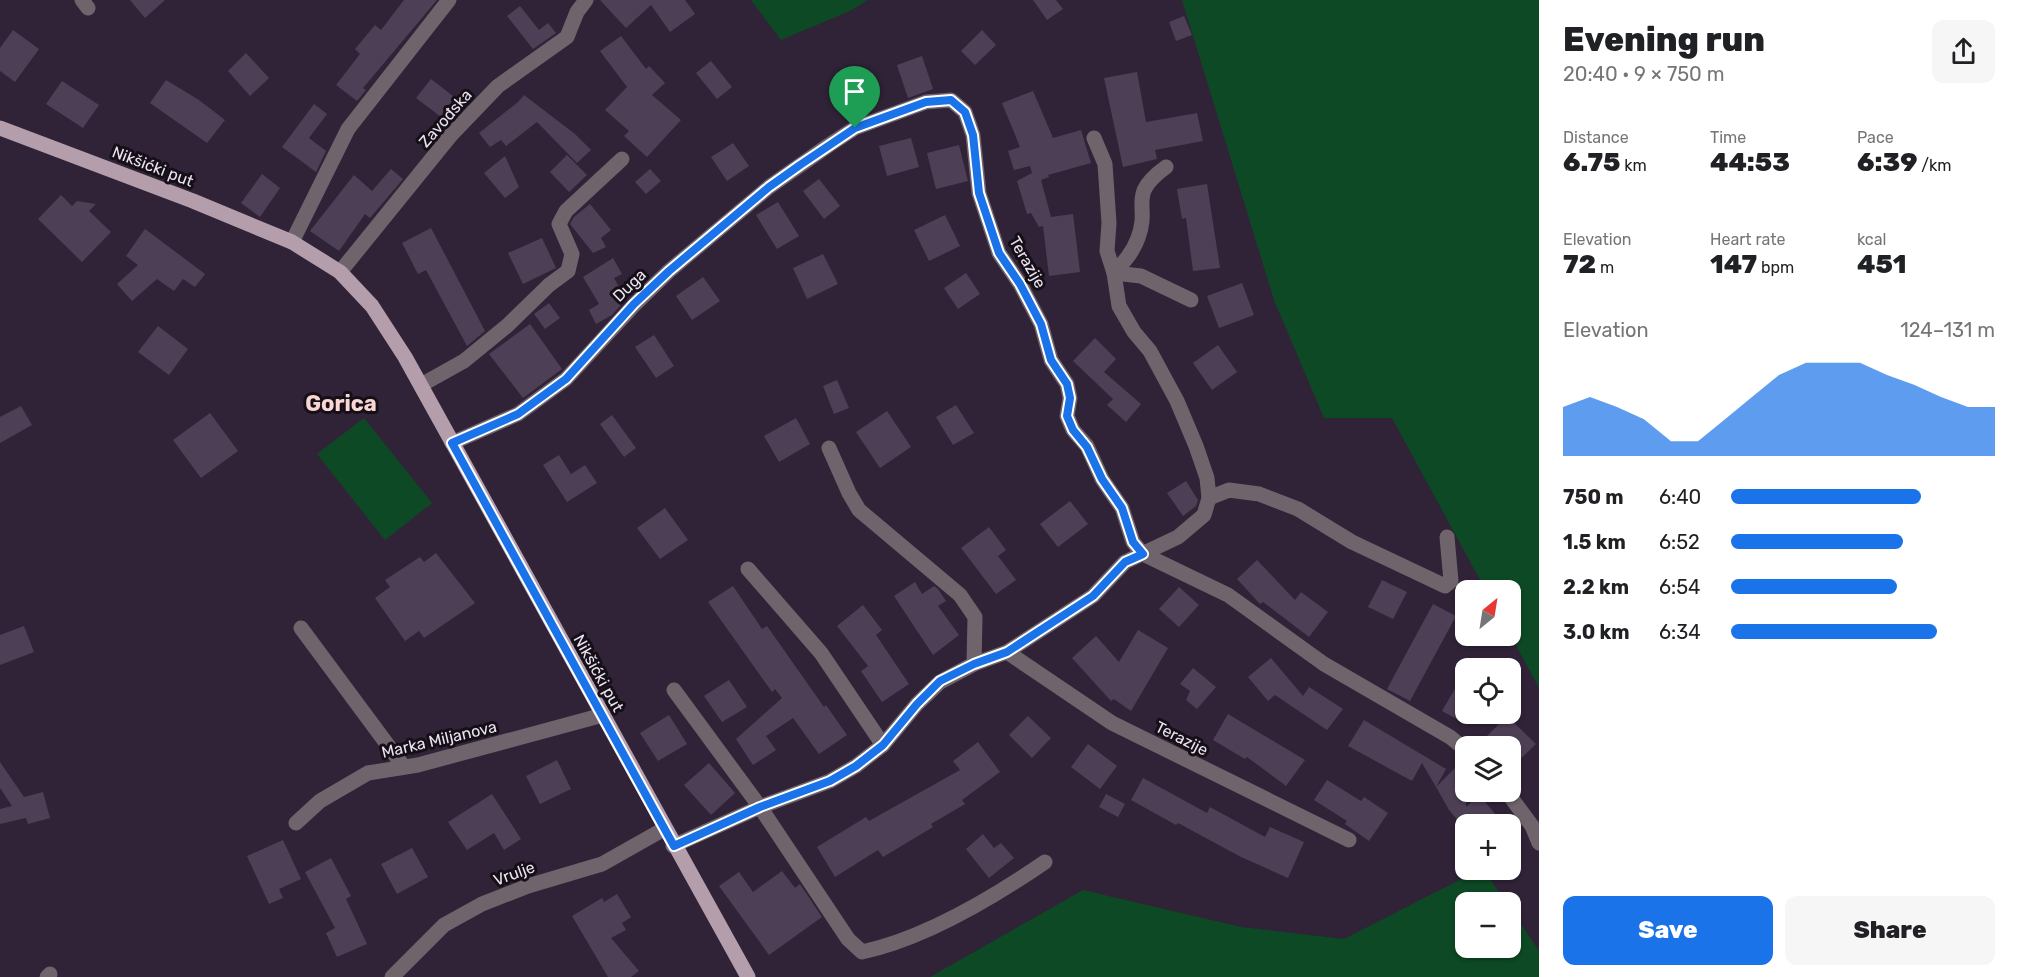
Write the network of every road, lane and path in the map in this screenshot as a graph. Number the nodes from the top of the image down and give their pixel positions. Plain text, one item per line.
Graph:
1 (449, 0) edge
2 (586, 0) edge
3 (0, 128) edge
4 (1094, 138) dead end
5 (829, 145) joint
6 (622, 159) dead end
7 (1166, 167) dead end
8 (292, 242) junction
9 (340, 272) junction
10 (1114, 273) junction
11 (1191, 300) dead end
12 (421, 385) junction
13 (452, 443) junction
14 (829, 448) dead end
15 (1209, 498) junction
16 (1447, 537) dead end
17 (1143, 554) junction
18 (748, 569) dead end
19 (301, 628) dead end
20 (1007, 652) junction
21 (974, 664) junction
22 (674, 690) dead end
23 (603, 715) junction
24 (1455, 740) edge
25 (883, 745) junction
26 (404, 767) junction
27 (1514, 802) edge
28 (760, 807) junction
29 (296, 823) dead end
30 (664, 829) junction
31 (1349, 840) dead end
32 (1539, 843) edge
33 (674, 846) junction
34 (1045, 862) dead end
35 (392, 977) edge
36 (748, 977) edge

1 - 8 street
2 - 9 street, Zavođska
3 - 8 main road, Nikšićki put
4 - 10 street
5 - 13 street, Duga
5 - 17 street, Terazije
6 - 12 street
7 - 10 street
8 - 9 main road, Nikšićki put
9 - 12 main road, Nikšićki put
10 - 11 street
10 - 15 street
12 - 13 main road, Nikšićki put
13 - 23 main road, Nikšićki put
14 - 21 street
15 - 16 street
15 - 17 street
17 - 20 street
17 - 24 street
18 - 25 street
19 - 26 street
20 - 21 street
20 - 31 street, Terazije
21 - 25 street
22 - 28 street
23 - 26 street, Marka Miljanova
23 - 30 main road, Nikšićki put
25 - 28 street
26 - 29 street, Marka Miljanova
27 - 32 street
28 - 33 street
28 - 34 street
30 - 33 main road, Nikšićki put
30 - 35 street, Vrulje
33 - 36 main road, Nikšićki put

